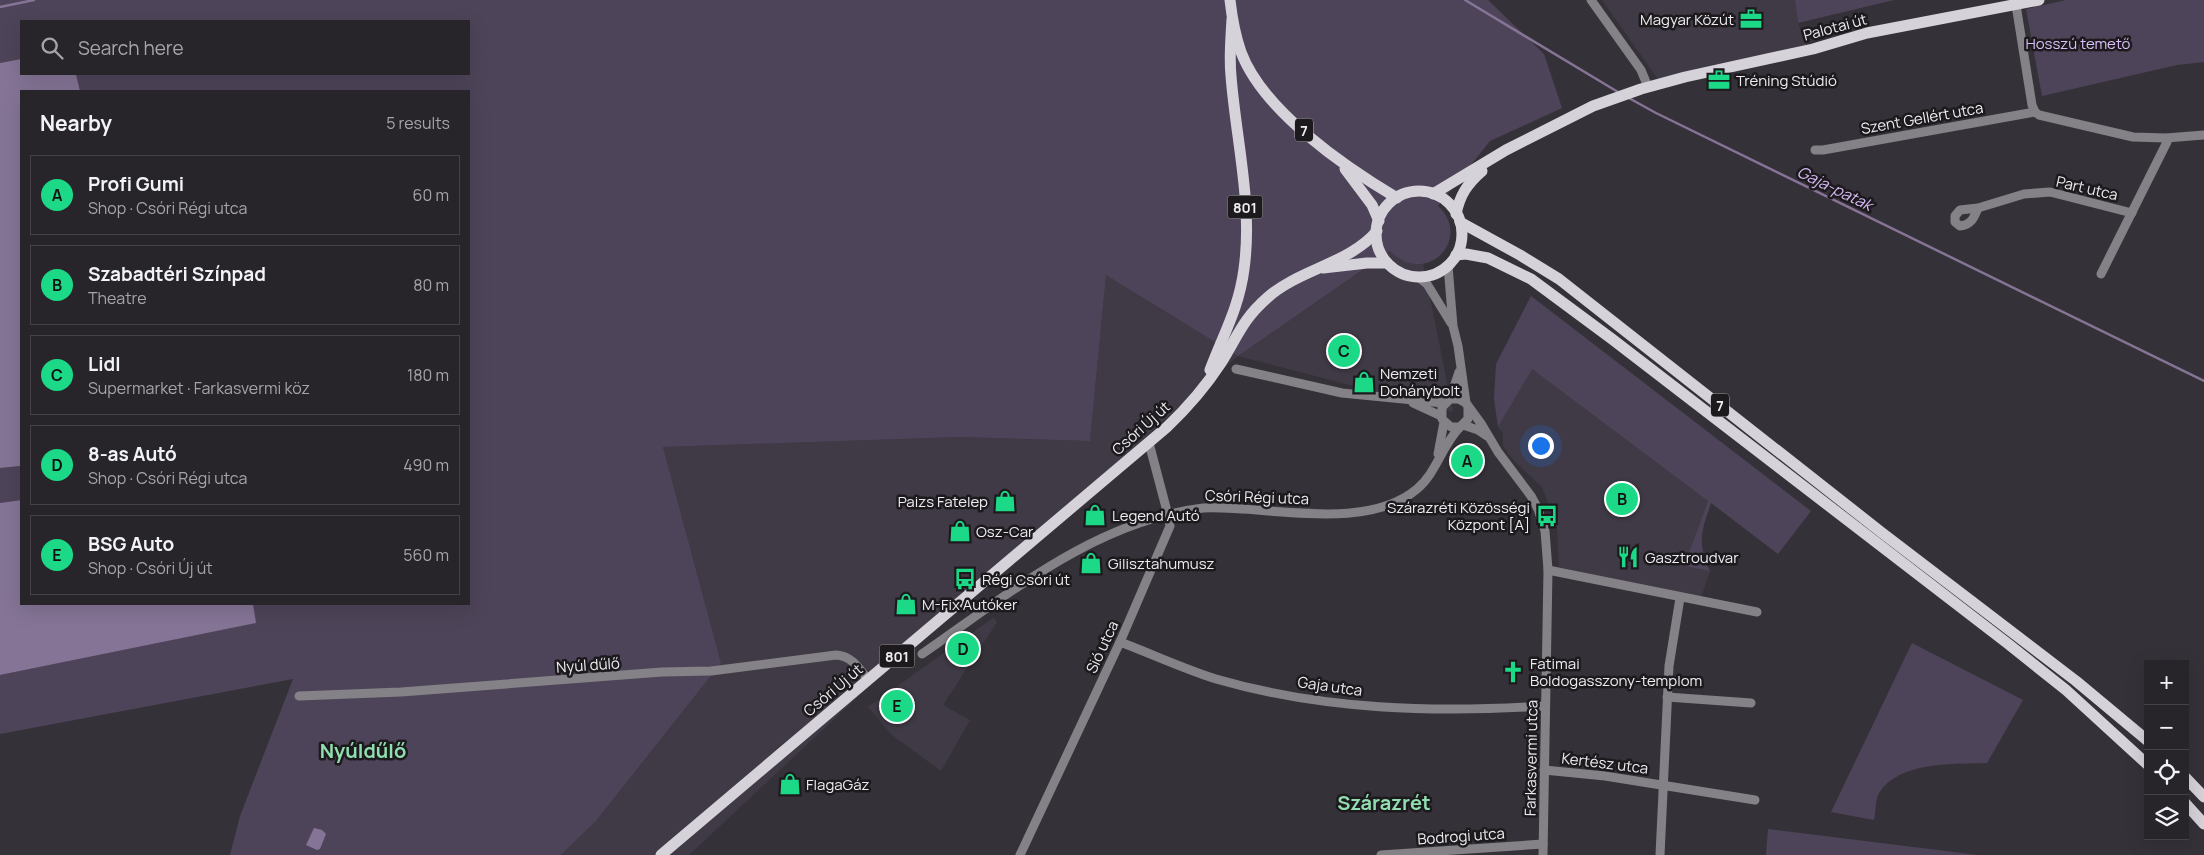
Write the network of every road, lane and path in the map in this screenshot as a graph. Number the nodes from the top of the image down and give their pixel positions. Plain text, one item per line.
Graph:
1 (1230, 0) edge
2 (1591, 0) edge
3 (2039, 0) edge
4 (2016, 5) junction
5 (1232, 19) junction
6 (1644, 88) junction
7 (2035, 112) junction
8 (2204, 135) edge
9 (2166, 138) junction
10 (1506, 150) junction
11 (1815, 150) dead end
12 (1340, 162) junction
13 (1434, 194) junction
14 (1397, 198) junction
15 (1978, 208) dead end
16 (2132, 212) junction
17 (1458, 218) junction
18 (1378, 226) junction
19 (1456, 255) junction
20 (1387, 264) junction
21 (1448, 266) junction
22 (1316, 268) junction
23 (2101, 274) dead end
24 (1418, 277) junction
25 (1453, 326) junction
26 (1236, 369) dead end
27 (1460, 369) junction
28 (1203, 388) junction
29 (1408, 400) junction
30 (1447, 401) junction
31 (1467, 405) junction
32 (1442, 419) junction
33 (1461, 426) junction
34 (1488, 438) junction
35 (1149, 443) junction
36 (1435, 467) junction
37 (1168, 514) junction
38 (1548, 570) junction
39 (1680, 598) junction
40 (1757, 612) dead end
41 (1120, 642) junction
42 (922, 654) dead end
43 (868, 680) junction
44 (299, 696) dead end
45 (1667, 697) junction
46 (1751, 703) dead end
47 (1545, 706) junction
48 (2144, 738) edge
49 (2144, 762) edge
50 (1544, 770) junction
51 (2189, 781) edge
52 (1663, 784) junction
53 (2204, 797) edge
54 (1755, 800) dead end
55 (2189, 807) edge
56 (2204, 824) edge
57 (1543, 844) junction
58 (661, 855) edge
59 (1020, 855) edge
60 (1382, 855) edge
61 (1543, 855) edge
62 (1660, 855) edge

1 - 5 main road, 7
2 - 6 street
3 - 4 main road, Palotai út
4 - 6 main road, Palotai út
4 - 7 street
5 - 12 main road, 7
5 - 28 main road, 801
6 - 10 main road, Palotai út
7 - 9 street
7 - 11 street, Szent Gellért utca
8 - 9 street
9 - 16 street, Part utca
10 - 13 main road
10 - 17 main road
12 - 14 main road, 7
12 - 18 main road, 7
13 - 14 main road
13 - 17 main road, 7
14 - 18 main road
15 - 16 street, Part utca
16 - 23 street, Part utca
17 - 19 main road
17 - 48 main road, 7
18 - 20 main road, 7
18 - 22 main road, 801
19 - 21 main road
19 - 49 main road, 7
20 - 22 main road, 801
20 - 24 main road
21 - 24 main road
21 - 25 street
22 - 28 main road, 801
24 - 25 street
25 - 27 street
26 - 29 street
27 - 30 street
27 - 31 street
28 - 35 main road, Csóri Új út / 801
29 - 30 street
29 - 32 street
30 - 31 street
30 - 32 street
31 - 33 street
31 - 34 street, Farkasvermi utca
32 - 33 street
32 - 36 street, Csóri Régi utca
33 - 34 street, Farkasvermi utca
33 - 36 street, Csóri Régi utca
34 - 38 street, Farkasvermi utca
35 - 37 street, Sió utca
35 - 43 main road, Csóri Új út / 801
36 - 37 street, Csóri Régi utca
37 - 41 street, Sió utca
37 - 42 street, Csóri Régi utca
38 - 39 street
38 - 47 street, Farkasvermi utca
39 - 40 street
39 - 45 street, Kertész utca
41 - 47 street, Gaja utca
41 - 59 street, Sió utca
43 - 44 street, Nyúl dűlő
43 - 58 main road, Csóri Új út / 801
45 - 46 street
45 - 52 street, Kertész utca
47 - 50 street, Farkasvermi utca
50 - 52 street, Kertész utca
50 - 57 street, Farkasvermi utca
51 - 53 main road
52 - 54 street, Kertész utca
52 - 62 street, Kertész utca
55 - 56 main road
57 - 60 street, Bodrogi utca
57 - 61 street, Farkasvermi utca

